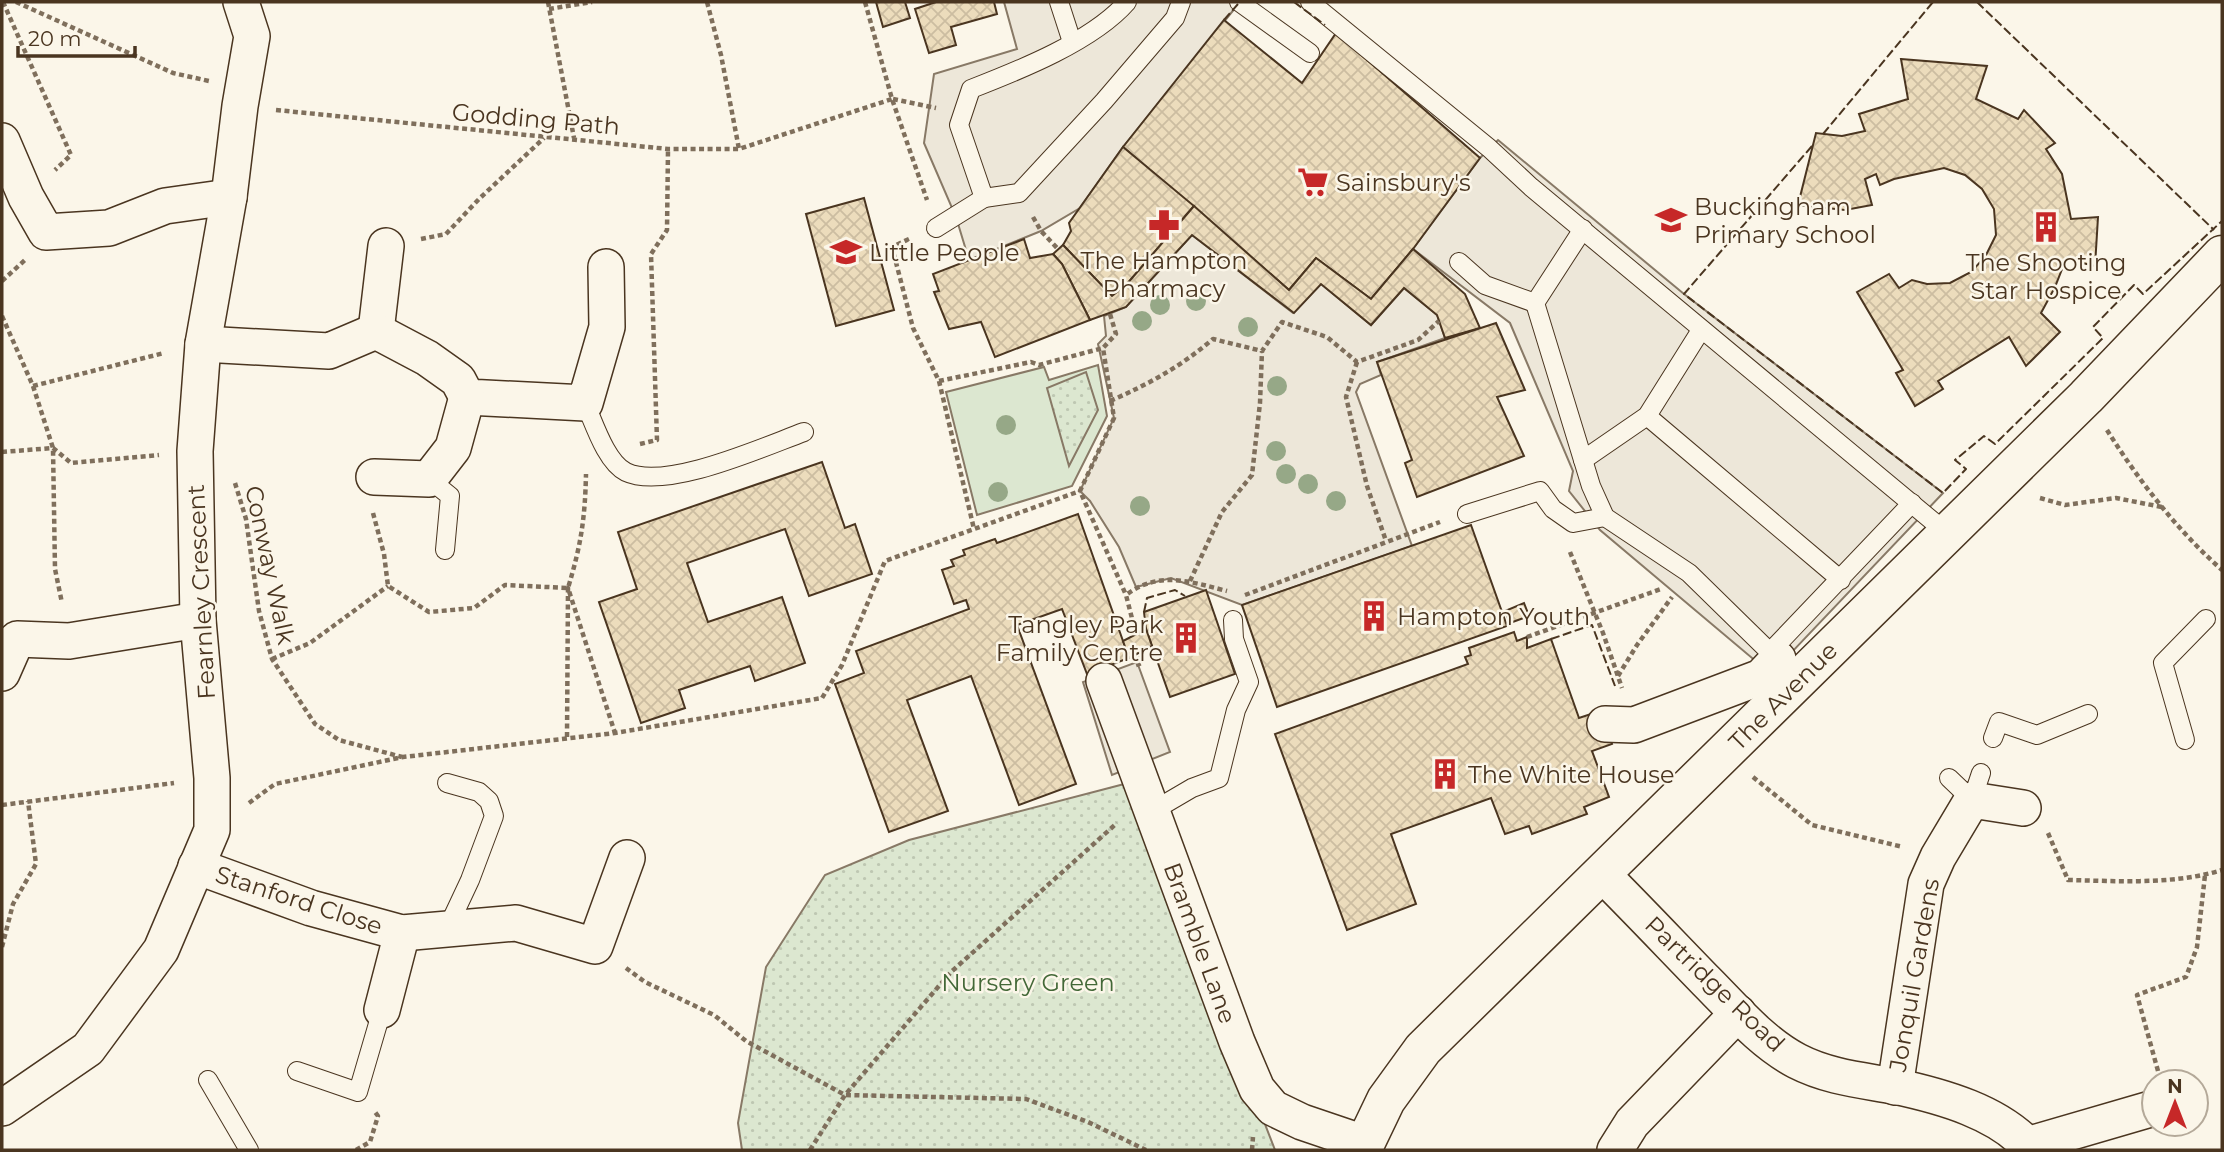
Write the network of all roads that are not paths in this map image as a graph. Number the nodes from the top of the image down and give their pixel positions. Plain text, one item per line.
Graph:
1 (241, 2) edge
2 (1059, 2) edge
3 (1127, 2) edge
4 (1181, 2) edge
5 (1239, 2) edge
6 (1310, 2) edge
7 (1072, 42) junction
8 (1310, 53) dead end
9 (2, 141) edge
10 (229, 197) junction
11 (984, 198) junction
12 (936, 228) road end
13 (1583, 229) junction
14 (386, 246) road end
15 (2222, 255) edge
16 (1459, 262) dead end
17 (606, 267) dead end
18 (1535, 303) junction
19 (1701, 330) junction
20 (376, 331) junction
21 (203, 344) junction
22 (467, 397) junction
23 (585, 403) junction
24 (1647, 416) junction
25 (804, 432) dead end
26 (1583, 460) junction
27 (374, 477) road end
28 (429, 478) junction
29 (1912, 503) junction
30 (1467, 513) road end
31 (1605, 517) junction
32 (1947, 533) junction
33 (445, 550) dead end
34 (1841, 580) junction
35 (2206, 618) dead end
36 (198, 620) junction
37 (1233, 620) road end
38 (9, 631) edge
39 (1783, 663) junction
40 (2, 673) edge
41 (1104, 681) dead end
42 (2088, 715) dead end
43 (1620, 724) road end
44 (1993, 738) dead end
45 (2185, 740) dead end
46 (447, 783) dead end
47 (1149, 804) junction
48 (2023, 808) road end
49 (627, 858) dead end
50 (196, 866) junction
51 (1602, 874) junction
52 (447, 929) junction
53 (402, 933) junction
54 (382, 1010) joint
55 (1738, 1013) junction
56 (297, 1071) dead end
57 (208, 1080) dead end
58 (1895, 1087) junction
59 (2, 1108) edge
60 (2140, 1112) edge
61 (1363, 1147) edge
62 (2029, 1148) edge
63 (249, 1150) edge
64 (1615, 1150) edge

1 - 10 street, Fearnley Crescent
2 - 7 lane
3 - 7 lane
4 - 11 lane
5 - 8 lane
6 - 13 lane
7 - 11 lane
9 - 10 street
10 - 21 street, Fearnley Crescent
11 - 12 lane
13 - 18 lane
13 - 19 lane
14 - 20 street
15 - 32 street, The Avenue
16 - 18 lane
17 - 23 street
18 - 26 lane
19 - 24 lane
19 - 29 lane
20 - 21 street
20 - 22 street
21 - 36 street, Fearnley Crescent
22 - 23 street
22 - 28 street
23 - 25 lane
24 - 26 lane
24 - 34 lane
26 - 31 lane
27 - 28 street
28 - 33 lane
29 - 32 lane
29 - 34 lane
30 - 31 lane
31 - 39 lane
32 - 39 street, The Avenue
34 - 39 lane
35 - 45 lane
36 - 38 street
36 - 50 street, Fearnley Crescent
37 - 47 lane
38 - 40 street
39 - 43 street
39 - 51 street, The Avenue
41 - 47 street, Bramble Lane
42 - 44 lane
46 - 52 lane
47 - 61 street, Bramble Lane
48 - 58 street, Jonquil Gardens
49 - 52 street, Stanford Close
50 - 53 street, Stanford Close
50 - 59 street, Fearnley Crescent
51 - 55 street, Partridge Road
51 - 61 street, The Avenue
52 - 53 street, Stanford Close
53 - 54 street, Stanford Close
54 - 56 lane
55 - 58 street, Partridge Road
55 - 64 street
57 - 63 lane
58 - 62 street, Partridge Road
60 - 62 street

